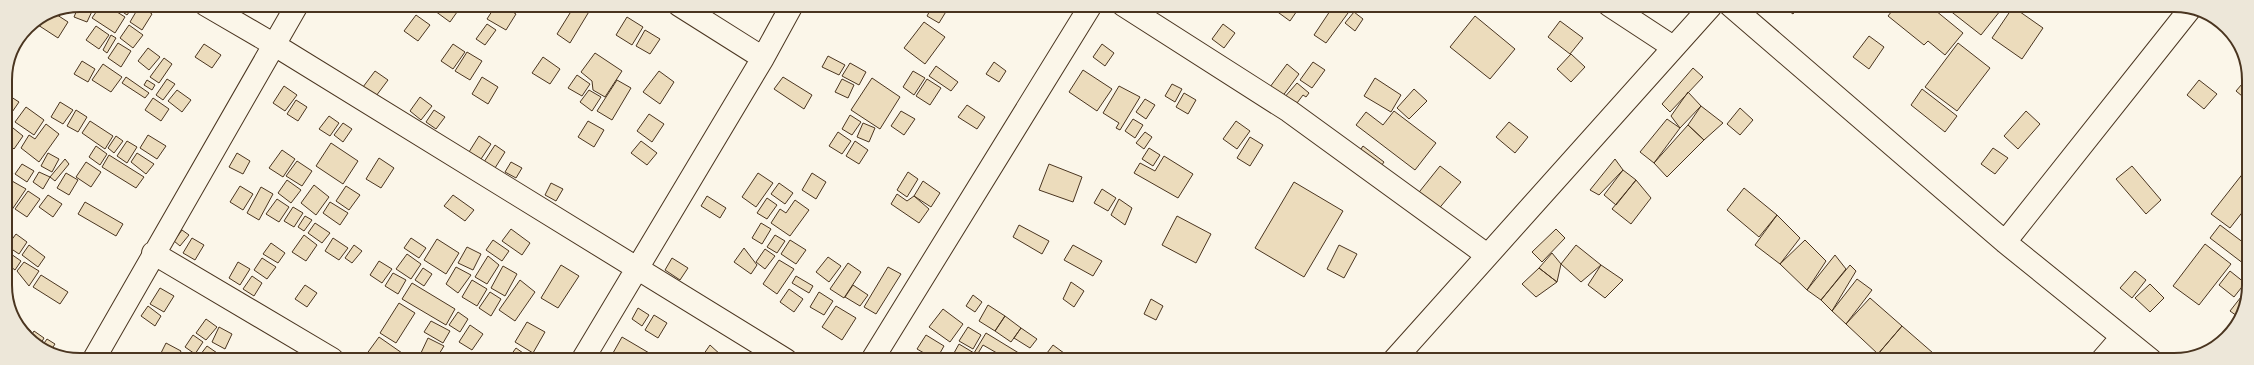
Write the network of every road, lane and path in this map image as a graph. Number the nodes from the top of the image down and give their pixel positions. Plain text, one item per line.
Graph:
1 (218, 12) edge
2 (293, 12) edge
3 (690, 12) edge
4 (788, 12) edge
5 (1087, 12) edge
6 (1134, 12) edge
7 (1618, 12) edge
8 (1705, 12) edge
9 (1738, 12) edge
10 (2186, 14) edge
11 (273, 44) junction
12 (1673, 47) junction
13 (763, 58) junction
14 (2005, 242) junction
15 (153, 253) junction
16 (1487, 255) junction
17 (637, 269) junction
18 (2122, 336) junction
19 (97, 353) edge
20 (322, 353) edge
21 (587, 353) edge
22 (775, 353) edge
23 (876, 353) edge
24 (1400, 353) edge
25 (2108, 353) edge
26 (2143, 353) edge

1 - 11 street
2 - 11 street
3 - 13 street
4 - 13 street
5 - 23 street
6 - 16 street
7 - 12 street
8 - 12 street
9 - 14 street
10 - 14 street
11 - 15 street
11 - 17 street
12 - 16 street
13 - 17 street
14 - 18 street
15 - 19 street
15 - 20 street
16 - 24 street
17 - 21 street
17 - 22 street
18 - 25 street
18 - 26 street

